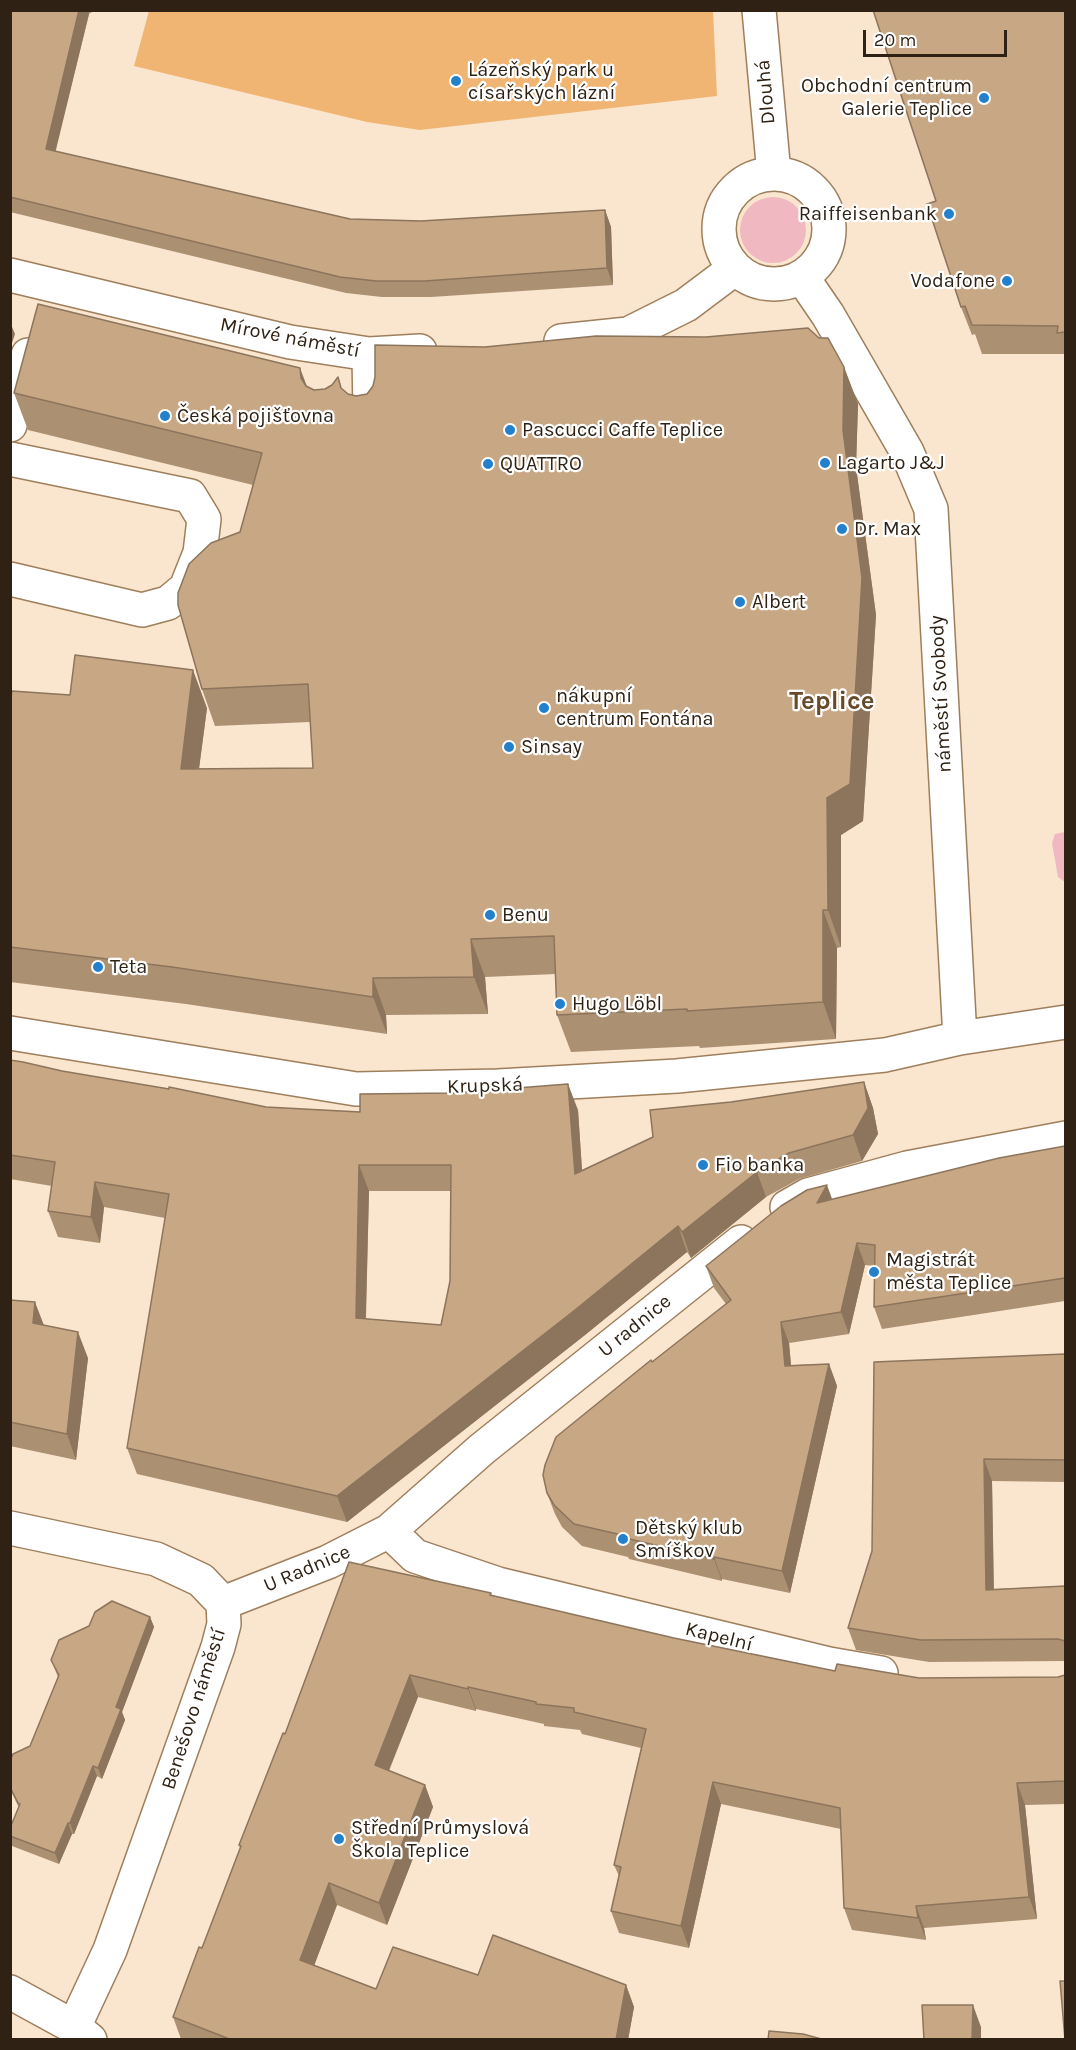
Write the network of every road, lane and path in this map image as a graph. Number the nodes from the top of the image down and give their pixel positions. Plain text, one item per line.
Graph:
1 (759, 10) edge
2 (774, 174) junction
3 (734, 268) junction
4 (10, 275) edge
5 (802, 277) junction
6 (47, 284) junction
7 (536, 344) edge
8 (452, 349) edge
9 (351, 361) junction
10 (370, 415) edge
11 (10, 425) edge
12 (10, 459) edge
13 (10, 579) edge
14 (1065, 1022) edge
15 (10, 1033) edge
16 (960, 1038) junction
17 (1065, 1138) edge
18 (10, 1528) edge
19 (389, 1531) junction
20 (223, 1603) junction
21 (905, 1678) edge
22 (10, 1992) edge
23 (82, 2033) edge

1 - 2 street, Dlouhá
2 - 3 street
2 - 5 street
3 - 5 street
3 - 7 street
4 - 6 street, Mírové náměstí
5 - 16 street, náměstí Svobody
6 - 9 street, Mírové náměstí
6 - 11 street
8 - 9 street, Mírové náměstí
9 - 10 street
12 - 13 street
14 - 16 street
15 - 16 street, Krupská
17 - 19 street, U radnice
18 - 20 street, Benešovo náměstí
19 - 20 street, U Radnice
19 - 21 street, Kapelní
20 - 23 street, Benešovo náměstí
22 - 23 street

